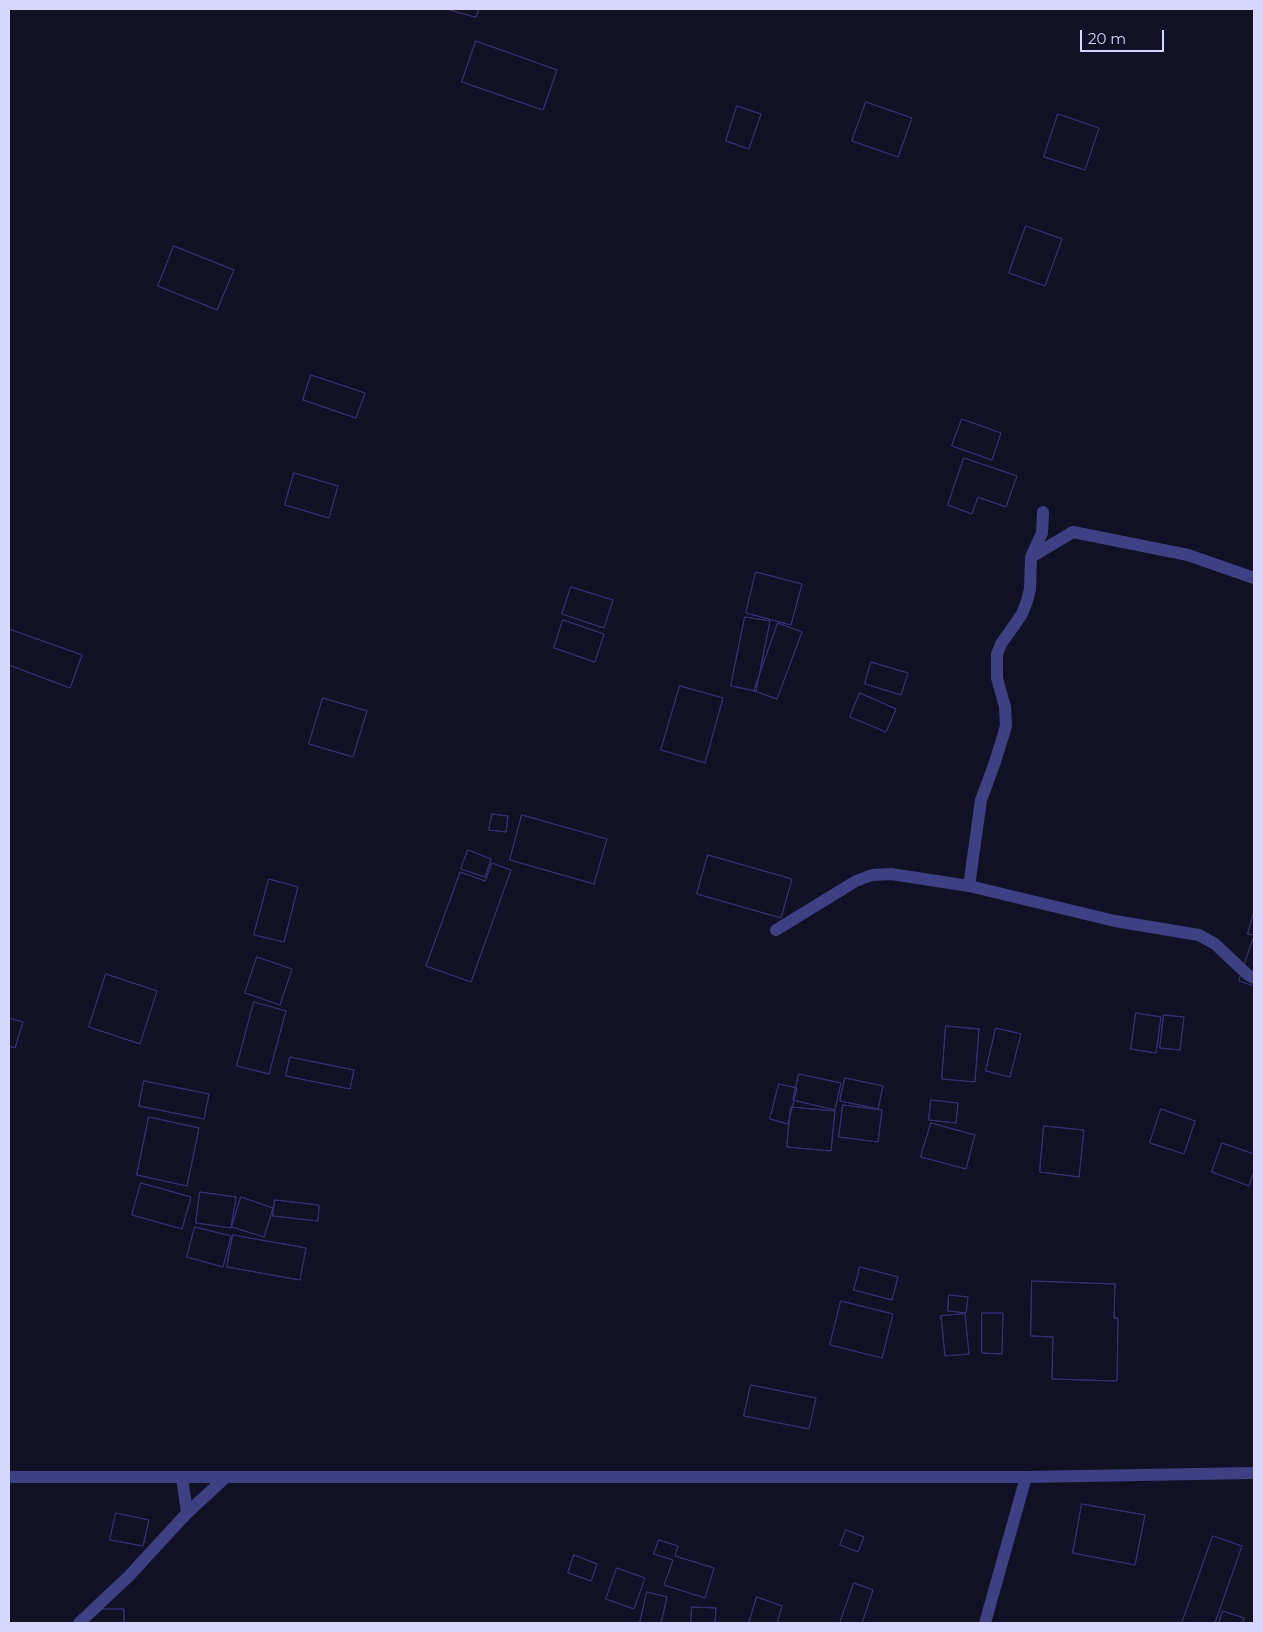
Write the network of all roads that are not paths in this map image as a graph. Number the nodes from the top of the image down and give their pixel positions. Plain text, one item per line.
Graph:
1 (1043, 512) dead end
2 (1031, 558) junction
3 (1254, 578) edge
4 (969, 886) junction
5 (776, 930) dead end
6 (1254, 978) edge
7 (1254, 1473) edge
8 (226, 1476) junction
9 (9, 1477) edge
10 (182, 1477) junction
11 (1026, 1477) junction
12 (187, 1514) junction
13 (79, 1623) edge
14 (985, 1623) edge

1 - 2 street
2 - 3 street
2 - 4 street
4 - 5 street
4 - 6 street
7 - 11 street
8 - 10 street
8 - 11 street
8 - 12 street
9 - 10 street
10 - 12 street
11 - 14 street
12 - 13 street

